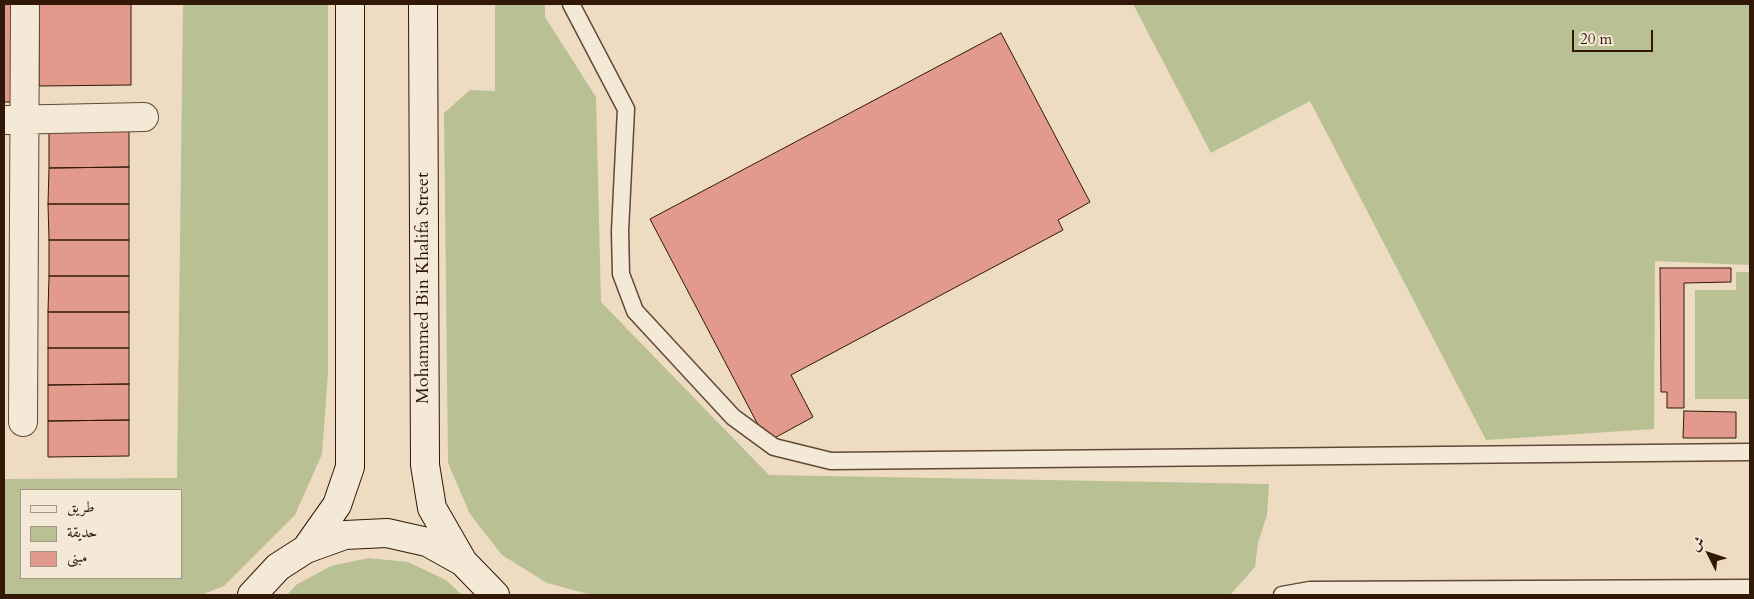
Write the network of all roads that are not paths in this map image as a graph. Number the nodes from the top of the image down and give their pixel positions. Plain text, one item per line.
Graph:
1 (25, 4) edge
2 (350, 4) edge
3 (424, 4) edge
4 (571, 4) edge
5 (144, 117) dead end
6 (14, 120) edge
7 (23, 422) dead end
8 (1750, 452) edge
9 (306, 549) junction
10 (464, 562) junction
11 (1750, 588) edge
12 (495, 594) edge
13 (252, 595) edge
14 (1282, 595) edge

1 - 6 main road
2 - 9 main road
3 - 10 main road, Mohammed Bin Khalifa Street
4 - 8 lane
5 - 6 main road
6 - 7 main road
9 - 10 main road
9 - 13 main road
10 - 12 main road
11 - 14 lane

